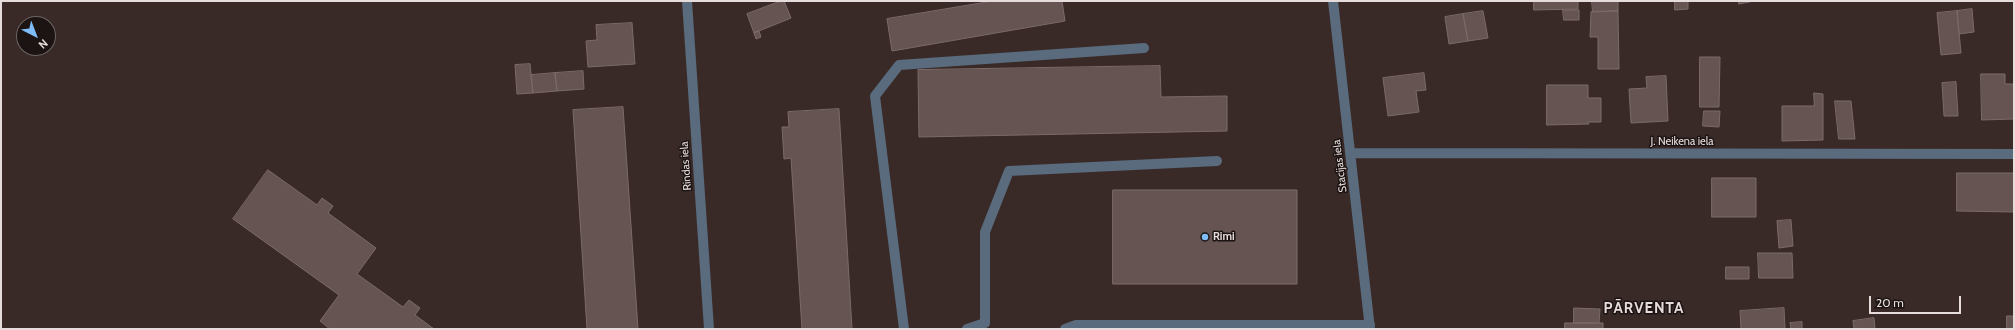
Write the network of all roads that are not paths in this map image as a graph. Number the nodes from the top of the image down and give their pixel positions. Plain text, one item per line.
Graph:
1 (687, 1) edge
2 (1333, 1) edge
3 (1144, 48) dead end
4 (1350, 153) junction
5 (2014, 154) edge
6 (1217, 161) dead end
7 (1370, 327) edge
8 (709, 329) edge
9 (904, 329) edge
10 (967, 329) edge
11 (1065, 329) edge

1 - 8 street, Rindas iela
2 - 4 street, Stacijas iela
3 - 9 street
4 - 5 street, J. Neikena iela
4 - 7 street, Stacijas iela
6 - 10 street
7 - 11 street

